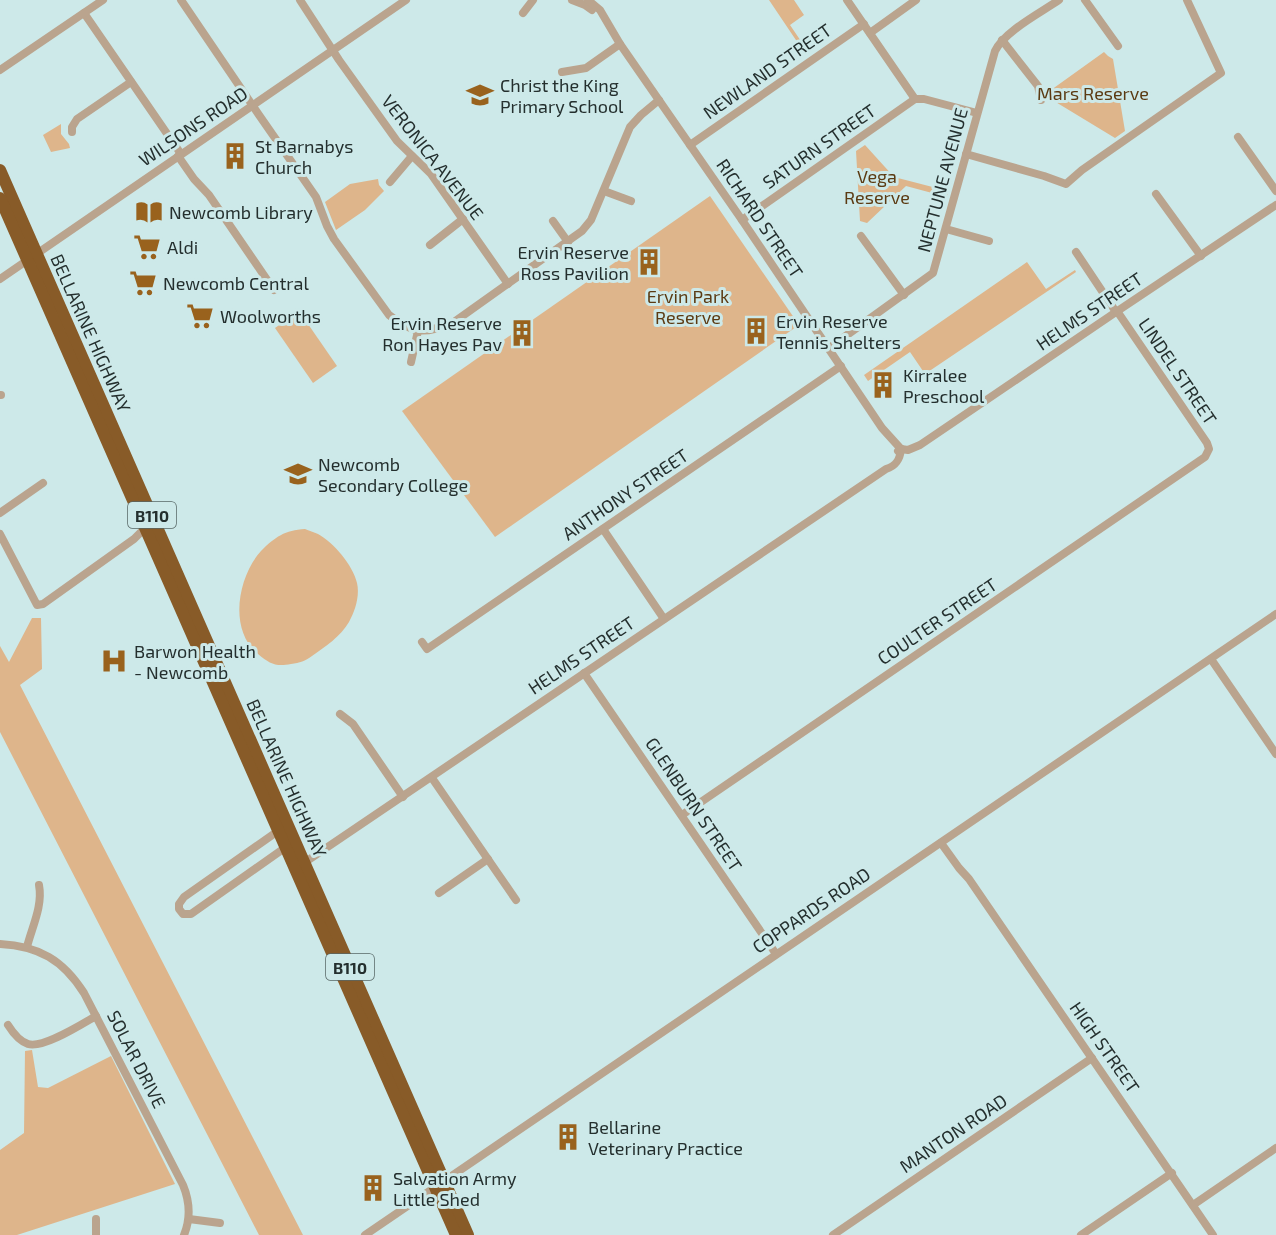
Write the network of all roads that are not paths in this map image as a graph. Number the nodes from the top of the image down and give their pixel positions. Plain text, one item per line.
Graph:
1 (103, 0) edge
2 (181, 0) edge
3 (300, 0) edge
4 (405, 0) edge
5 (533, 0) edge
6 (572, 0) edge
7 (847, 0) edge
8 (916, 0) edge
9 (1059, 0) edge
10 (1085, 0) edge
11 (1187, 0) edge
12 (587, 2) edge
13 (84, 13) junction
14 (523, 13) dead end
15 (864, 24) junction
16 (870, 33) junction
17 (1002, 40) junction
18 (620, 44) junction
19 (1118, 46) dead end
20 (333, 50) junction
21 (0, 70) edge
22 (562, 72) dead end
23 (130, 82) junction
24 (915, 99) junction
25 (659, 100) junction
26 (1041, 100) dead end
27 (253, 105) junction
28 (977, 113) junction
29 (72, 132) dead end
30 (1238, 137) dead end
31 (690, 145) junction
32 (966, 154) junction
33 (180, 155) junction
34 (412, 156) junction
35 (0, 170) edge
36 (390, 182) dead end
37 (604, 191) junction
38 (1276, 191) edge
39 (1156, 194) dead end
40 (0, 198) edge
41 (631, 201) dead end
42 (1276, 205) edge
43 (463, 219) junction
44 (742, 220) junction
45 (553, 221) dead end
46 (946, 229) junction
47 (861, 236) dead end
48 (989, 241) dead end
49 (568, 242) junction
50 (430, 245) dead end
51 (1076, 252) dead end
52 (1201, 256) junction
53 (32, 257) junction
54 (0, 279) edge
55 (508, 284) junction
56 (274, 290) dead end
57 (904, 296) junction
58 (1117, 311) junction
59 (418, 331) junction
60 (829, 348) junction
61 (411, 362) dead end
62 (841, 366) junction
63 (1208, 451) joint
64 (899, 453) junction
65 (43, 483) dead end
66 (0, 513) edge
67 (146, 528) junction
68 (603, 529) junction
69 (0, 534) edge
70 (1276, 614) edge
71 (664, 619) junction
72 (426, 649) dead end
73 (1211, 658) junction
74 (584, 673) junction
75 (340, 714) dead end
76 (1276, 754) edge
77 (432, 778) junction
78 (403, 797) junction
79 (682, 815) junction
80 (278, 831) junction
81 (943, 841) junction
82 (286, 847) junction
83 (488, 859) junction
84 (300, 866) junction
85 (39, 885) dead end
86 (439, 892) dead end
87 (516, 900) dead end
88 (0, 944) edge
89 (27, 947) junction
90 (776, 954) junction
91 (96, 1016) junction
92 (8, 1025) dead end
93 (1092, 1058) junction
94 (1276, 1148) edge
95 (1172, 1173) junction
96 (440, 1184) junction
97 (1193, 1206) junction
98 (96, 1219) dead end
99 (189, 1219) junction
100 (220, 1223) dead end
101 (96, 1235) edge
102 (184, 1235) edge
103 (365, 1235) edge
104 (456, 1235) edge
105 (468, 1235) edge
106 (833, 1235) edge
107 (1081, 1235) edge
108 (1214, 1235) edge

1 - 13 street
2 - 27 street
3 - 20 street, VERONICA AVENUE
4 - 20 street, WILSONS ROAD
5 - 14 street
6 - 12 street, RICHARD STREET
7 - 15 street
8 - 16 street
9 - 17 street
10 - 19 street
11 - 32 street
12 - 18 street, RICHARD STREET
13 - 21 street
13 - 23 street
15 - 16 street
15 - 31 street, NEWLAND STREET
16 - 24 street
17 - 26 street
17 - 28 street, NEPTUNE AVENUE
18 - 22 street
18 - 25 street, RICHARD STREET
20 - 27 street, WILSONS ROAD
20 - 34 street, VERONICA AVENUE
23 - 29 street
23 - 33 street
24 - 28 street
24 - 44 street, SATURN STREET
25 - 31 street, RICHARD STREET
25 - 37 street
27 - 33 street, WILSONS ROAD
27 - 59 street
28 - 32 street, NEPTUNE AVENUE
30 - 38 street
31 - 44 street, RICHARD STREET
32 - 46 street, NEPTUNE AVENUE
33 - 53 street, WILSONS ROAD
33 - 56 street
34 - 36 street
34 - 43 street, VERONICA AVENUE
35 - 53 highway, BELLARINE HIGHWAY / B110
37 - 41 street
37 - 49 street
39 - 52 street
40 - 53 highway, BELLARINE HIGHWAY / B110
42 - 52 street, HELMS STREET
43 - 50 street
43 - 55 street, VERONICA AVENUE
44 - 60 street, RICHARD STREET
45 - 49 street
46 - 48 street
46 - 57 street, NEPTUNE AVENUE
47 - 57 street
49 - 55 street
51 - 58 street, LINDEL STREET
52 - 58 street, HELMS STREET
53 - 54 street, WILSONS ROAD
53 - 67 highway, BELLARINE HIGHWAY / B110
53 - 84 highway, BELLARINE HIGHWAY / B110
55 - 59 street
57 - 60 street, NEPTUNE AVENUE
58 - 63 street, LINDEL STREET
58 - 64 street, HELMS STREET
59 - 61 street
60 - 62 street, RICHARD STREET
62 - 64 street, RICHARD STREET
62 - 68 street, ANTHONY STREET
63 - 79 street, COULTER STREET
64 - 71 street, HELMS STREET
65 - 66 street
67 - 69 street
67 - 80 highway, BELLARINE HIGHWAY / B110
68 - 71 street
68 - 72 street, ANTHONY STREET
70 - 73 street, COPPARDS ROAD
71 - 74 street, HELMS STREET
73 - 76 street
73 - 81 street, COPPARDS ROAD
74 - 77 street, HELMS STREET
74 - 79 street, GLENBURN STREET
75 - 78 street
77 - 78 street, HELMS STREET
77 - 83 street
78 - 84 street, HELMS STREET
79 - 90 street, GLENBURN STREET
80 - 82 highway, BELLARINE HIGHWAY / B110
80 - 82 street
81 - 90 street, COPPARDS ROAD
81 - 93 street, HIGH STREET
82 - 84 highway, BELLARINE HIGHWAY / B110
83 - 86 street
83 - 87 street
84 - 96 highway, BELLARINE HIGHWAY / B110
85 - 89 street
88 - 89 street, SOLAR DRIVE
89 - 91 street, SOLAR DRIVE
90 - 96 street, COPPARDS ROAD
91 - 92 street
91 - 99 street, SOLAR DRIVE
93 - 95 street, HIGH STREET
93 - 106 street, MANTON ROAD
94 - 97 street
95 - 97 street, HIGH STREET
95 - 107 street
96 - 103 street, COPPARDS ROAD
96 - 104 highway, BELLARINE HIGHWAY / B110
96 - 105 highway, BELLARINE HIGHWAY / B110
97 - 108 street, HIGH STREET
98 - 101 street
99 - 100 street
99 - 102 street, SOLAR DRIVE

